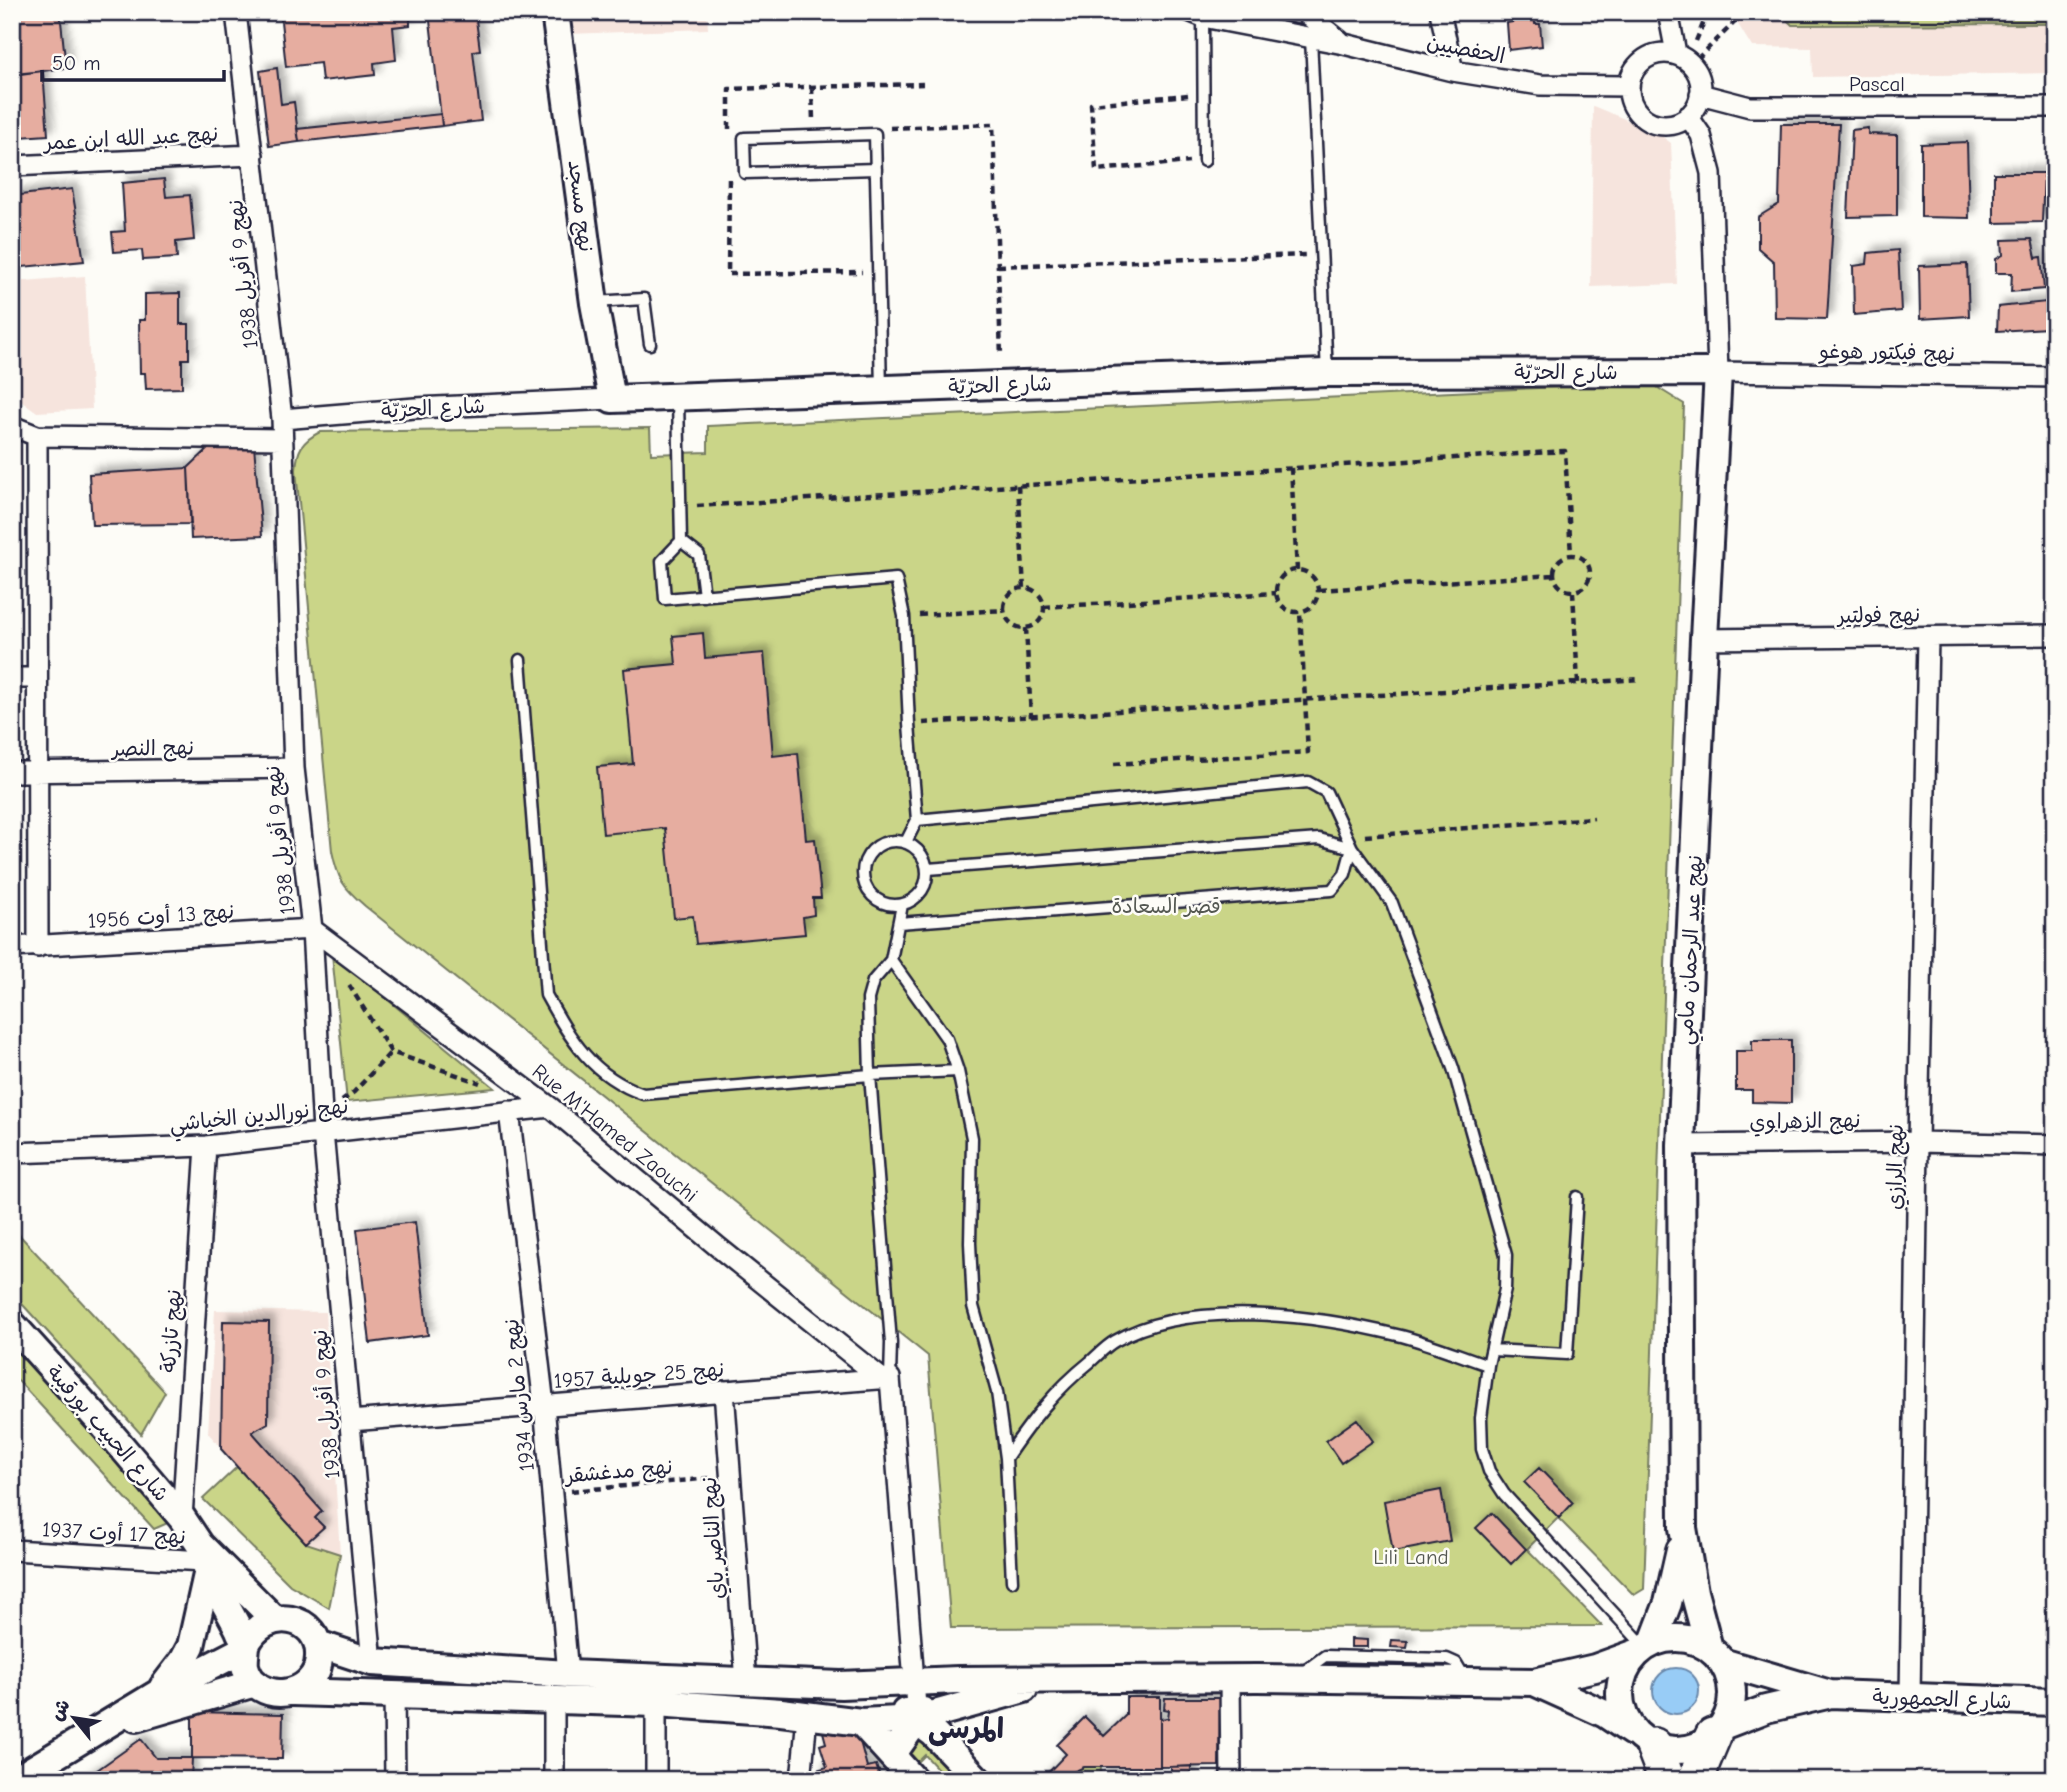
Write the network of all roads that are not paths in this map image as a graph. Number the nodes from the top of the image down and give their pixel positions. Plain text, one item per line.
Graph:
1 (236, 12) edge
2 (555, 12) edge
3 (1304, 12) edge
4 (1440, 12) edge
5 (1668, 12) edge
6 (1197, 15) edge
7 (1311, 38) junction
8 (1344, 44) junction
9 (1685, 60) junction
10 (1452, 71) junction
11 (1628, 86) junction
12 (1700, 94) junction
13 (2055, 107) edge
14 (1688, 116) junction
15 (253, 155) junction
16 (1204, 161) road end
17 (12, 166) edge
18 (876, 169) junction
19 (594, 303) junction
20 (650, 344) dead end
21 (1718, 372) junction
22 (1327, 373) junction
23 (2055, 377) edge
24 (881, 390) junction
25 (678, 397) junction
26 (612, 399) junction
27 (12, 426) edge
28 (282, 429) junction
29 (37, 436) junction
30 (681, 541) junction
31 (704, 596) junction
32 (2055, 635) edge
33 (1928, 637) junction
34 (1704, 639) junction
35 (520, 660) dead end
36 (12, 678) edge
37 (36, 678) junction
38 (294, 768) junction
39 (12, 772) edge
40 (37, 772) junction
41 (917, 820) junction
42 (906, 842) junction
43 (1352, 848) junction
44 (928, 869) junction
45 (902, 905) junction
46 (899, 923) junction
47 (312, 929) junction
48 (12, 947) edge
49 (38, 947) junction
50 (891, 960) junction
51 (958, 1071) junction
52 (870, 1075) junction
53 (550, 1107) junction
54 (509, 1111) junction
55 (323, 1123) junction
56 (1918, 1142) junction
57 (1681, 1145) junction
58 (2055, 1145) edge
59 (206, 1146) junction
60 (12, 1153) edge
61 (1577, 1197) dead end
62 (12, 1324) edge
63 (1492, 1350) junction
64 (1488, 1365) junction
65 (886, 1379) junction
66 (724, 1391) junction
67 (544, 1405) junction
68 (351, 1421) junction
69 (1006, 1458) junction
70 (182, 1518) junction
71 (1684, 1528) junction
72 (12, 1550) edge
73 (206, 1558) junction
74 (1012, 1581) dead end
75 (274, 1619) junction
76 (317, 1644) junction
77 (245, 1647) junction
78 (1646, 1648) junction
79 (1716, 1655) junction
80 (372, 1662) junction
81 (568, 1674) junction
82 (1230, 1679) junction
83 (958, 1680) junction
84 (1053, 1681) junction
85 (746, 1682) junction
86 (1534, 1682) junction
87 (255, 1683) junction
88 (915, 1683) junction
89 (841, 1685) junction
90 (293, 1692) junction
91 (157, 1694) junction
92 (394, 1694) junction
93 (1830, 1694) junction
94 (1910, 1699) junction
95 (554, 1701) junction
96 (2055, 1702) edge
97 (656, 1703) junction
98 (807, 1716) junction
99 (917, 1719) junction
100 (861, 1722) junction
101 (98, 1729) junction
102 (1717, 1731) junction
103 (1646, 1740) junction
104 (892, 1755) junction
105 (15, 1780) edge
106 (395, 1780) edge
107 (554, 1780) edge
108 (656, 1780) edge
109 (801, 1780) edge
110 (914, 1780) edge
111 (978, 1780) edge
112 (1231, 1780) edge
113 (1667, 1780) edge
114 (1697, 1780) edge

1 - 15 street, نهج 9 أفريل 1938
2 - 19 main road, نهج مسجد
3 - 8 street
4 - 10 street
5 - 9 street
6 - 7 street, الحفصيين
6 - 16 lane
7 - 8 street, الحفصيين
7 - 22 lane
8 - 10 street, الحفصيين
9 - 11 street
9 - 12 street
10 - 11 street, الحفصيين
11 - 14 street
12 - 13 street, Pascal
12 - 14 street
14 - 21 street
15 - 17 street, نهج عبد الله ابن عمر
15 - 28 street, نهج 9 أفريل 1938
18 - 18 lane
18 - 24 lane
19 - 20 lane
19 - 26 main road, نهج مسجد
21 - 22 main road, شارع الحرّيّة
21 - 23 street, نهج فيكتور هوغو
21 - 34 main road, نهج عبد الرحمان مامي
22 - 24 main road, شارع الحرّيّة
24 - 25 main road, شارع الحرّيّة
25 - 26 main road, شارع الحرّيّة
25 - 30 lane
26 - 28 street, شارع الحرّيّة
27 - 29 street
28 - 29 street, شارع الحرّيّة
28 - 38 street, نهج 9 أفريل 1938
29 - 37 street
30 - 31 lane
30 - 31 lane
31 - 41 lane
32 - 33 street, نهج فولتير
33 - 34 street, نهج فولتير
33 - 56 street, نهج الرازي
34 - 57 main road, نهج عبد الرحمان مامي
35 - 52 lane
36 - 37 street
37 - 40 street
38 - 40 street, نهج النصر
38 - 47 street, نهج 9 أفريل 1938
39 - 40 street, نهج النصر
40 - 49 street
41 - 42 lane
41 - 43 lane
42 - 44 lane
42 - 45 lane
43 - 44 lane
43 - 46 lane
43 - 63 lane
44 - 45 lane
45 - 46 lane
46 - 50 lane
47 - 49 street, نهج 13 أوت 1956
47 - 53 street, Rue M'Hamed Zaouchi
47 - 55 street, نهج 9 أفريل 1938
48 - 49 street, نهج 13 أوت 1956
50 - 51 lane
50 - 52 lane
51 - 52 lane
51 - 69 lane
52 - 65 lane
53 - 54 street, نهج نورالدين الخياشي
53 - 65 street, Rue M'Hamed Zaouchi
54 - 55 street, نهج نورالدين الخياشي
54 - 67 street, نهج 2 مارس 1934
55 - 59 street, نهج نورالدين الخياشي
55 - 68 street, نهج 9 أفريل 1938
56 - 57 street, نهج الزهراوي
56 - 58 street, نهج الزهراوي
56 - 94 street, نهج الرازي
57 - 71 main road, نهج عبد الرحمان مامي
59 - 60 street, نهج نورالدين الخياشي
59 - 70 street, نهج تازركة
61 - 63 lane
62 - 70 main road, شارع الحبيب بورقيبة
63 - 64 lane
64 - 69 lane
64 - 78 lane
65 - 66 street, نهج 25 جويلية 1957
65 - 88 street
66 - 67 street, نهج 25 جويلية 1957
66 - 85 street, نهج الناصر باي
67 - 68 street, نهج 25 جويلية 1957
67 - 81 street, نهج 2 مارس 1934
68 - 80 street, نهج 9 أفريل 1938
69 - 74 lane
70 - 73 main road, شارع الحبيب بورقيبة
71 - 78 main road
71 - 79 main road
72 - 73 street, نهج 17 أوت 1937
73 - 75 main road
73 - 77 main road
73 - 91 main road
75 - 76 main road
75 - 77 main road
76 - 80 main road
76 - 90 main road
77 - 87 main road
77 - 91 main road
78 - 79 main road
78 - 86 main road
78 - 103 main road
79 - 93 main road, شارع الجمهورية
79 - 102 main road
80 - 81 main road
81 - 85 main road
82 - 84 main road
82 - 86 main road
82 - 112 street
83 - 84 main road
83 - 88 main road
83 - 99 main road
84 - 99 main road
85 - 89 main road
86 - 103 main road
87 - 90 main road
87 - 101 main road
88 - 89 main road
88 - 99 street
89 - 99 main road
90 - 92 main road
91 - 101 main road
92 - 95 main road
92 - 106 street
93 - 94 main road, شارع الجمهورية
93 - 102 main road, شارع الجمهورية
94 - 96 main road, شارع الجمهورية
95 - 97 main road
95 - 107 street
97 - 98 main road
97 - 108 street
98 - 100 main road
98 - 109 street
99 - 100 main road
99 - 104 main road
99 - 111 main road
100 - 104 main road
101 - 105 main road
102 - 103 main road
102 - 114 highway
103 - 113 highway
104 - 110 main road

